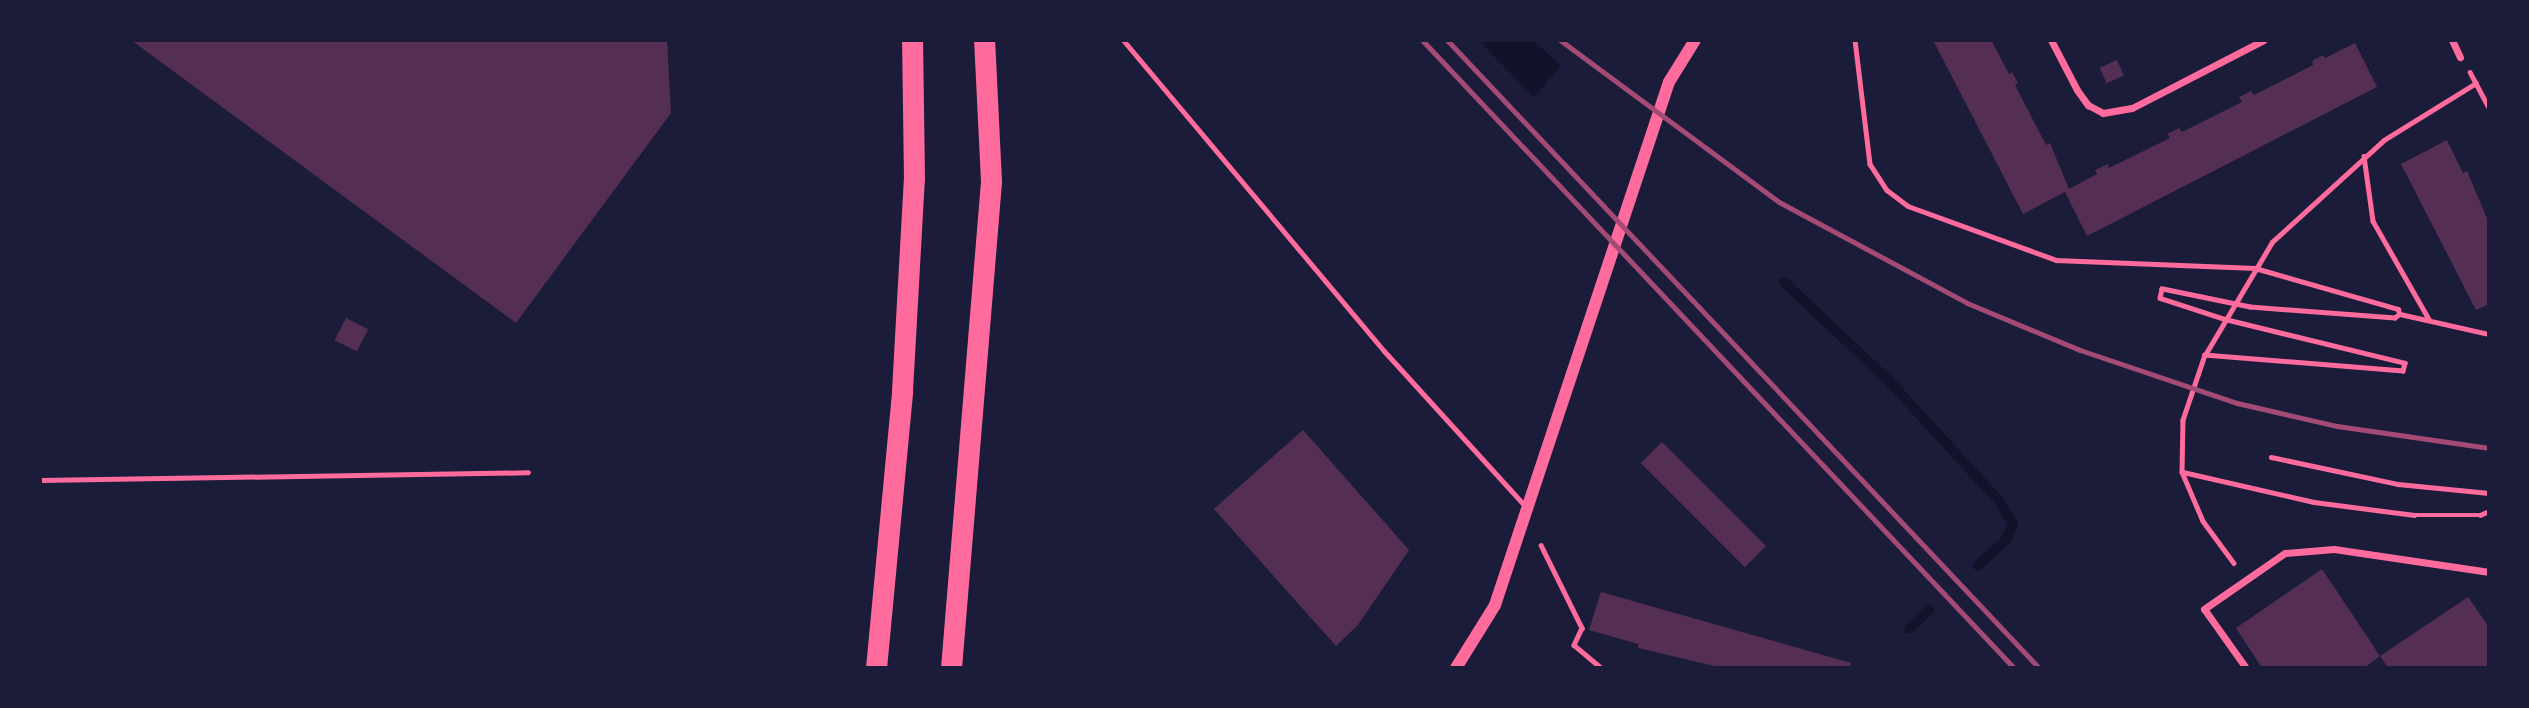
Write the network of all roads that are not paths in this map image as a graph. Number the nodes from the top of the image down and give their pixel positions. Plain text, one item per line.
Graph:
1 (912, 40) edge
2 (984, 40) edge
3 (1123, 40) edge
4 (1695, 40) edge
5 (2051, 40) edge
6 (2264, 40) edge
7 (2452, 40) edge
8 (2460, 57) dead end
9 (528, 472) dead end
10 (40, 480) edge
11 (1528, 509) junction
12 (2489, 572) edge
13 (876, 668) edge
14 (951, 668) edge
15 (1456, 668) edge
16 (2246, 668) edge

1 - 13 highway
2 - 14 highway
3 - 11 lane
4 - 11 street
5 - 6 street
7 - 8 street
9 - 10 lane
11 - 15 street
12 - 16 street

